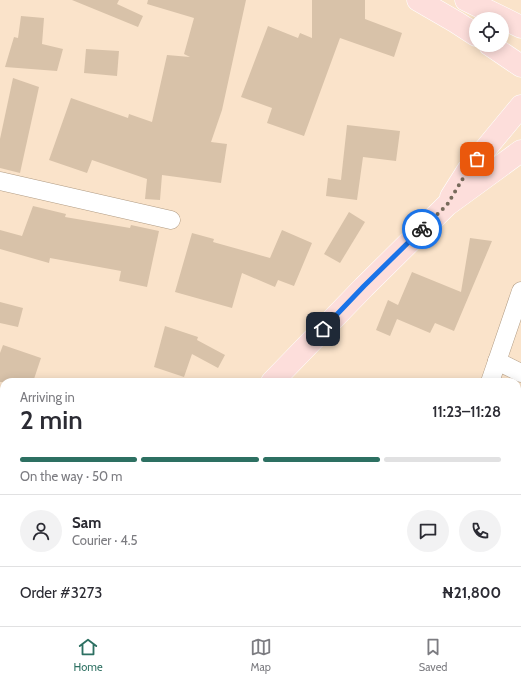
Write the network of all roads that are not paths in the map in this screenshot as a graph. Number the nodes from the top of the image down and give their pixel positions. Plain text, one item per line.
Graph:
1 (418, 0) edge
2 (466, 0) edge
3 (521, 27) edge
4 (469, 30) edge
5 (500, 52) edge
6 (521, 66) edge
7 (521, 106) edge
8 (521, 151) edge
9 (0, 181) edge
10 (447, 205) junction
11 (171, 220) dead end
12 (521, 290) edge
13 (498, 361) junction
14 (521, 373) edge
15 (276, 378) edge
16 (492, 378) edge

1 - 4 main road
2 - 3 main road
5 - 6 main road
7 - 10 main road
8 - 10 main road
9 - 11 street
10 - 15 main road
12 - 13 street
13 - 14 street
13 - 16 street

